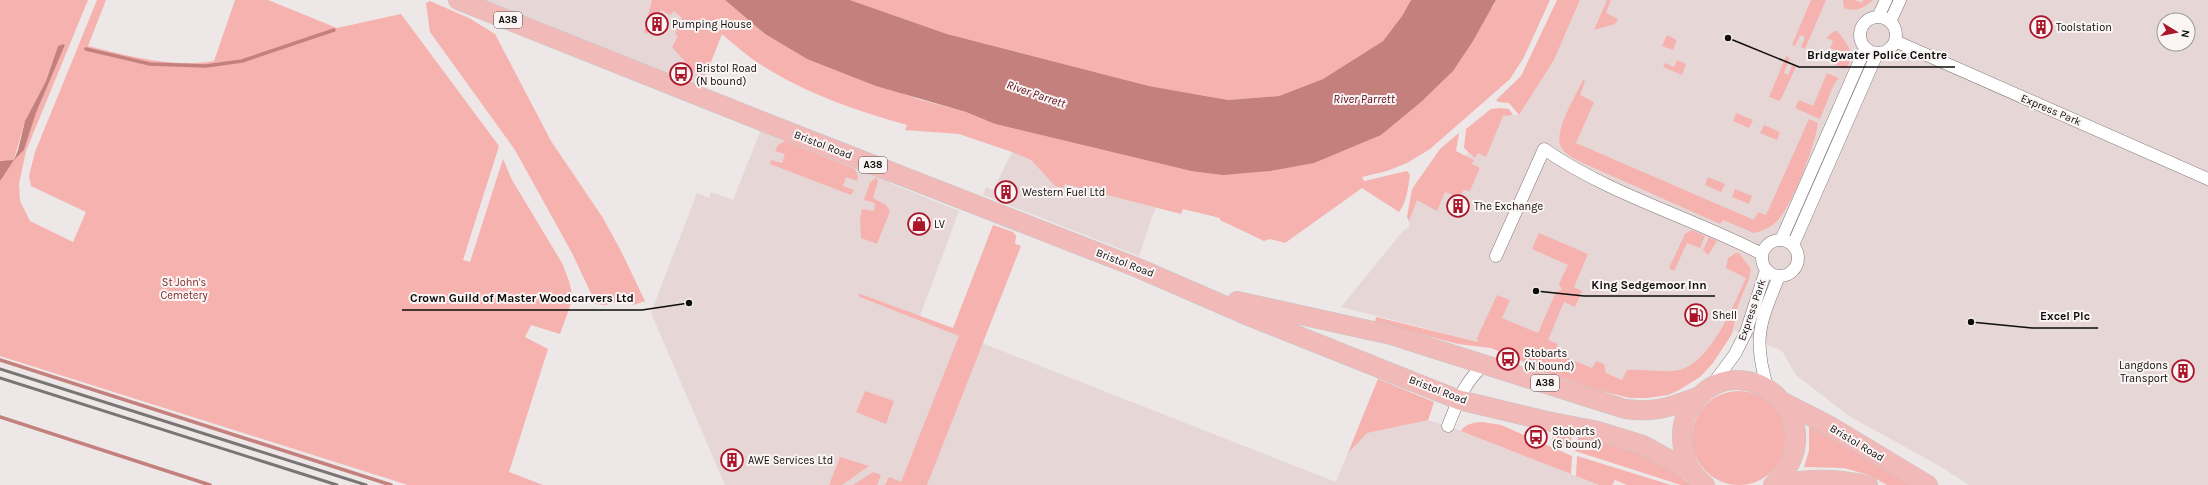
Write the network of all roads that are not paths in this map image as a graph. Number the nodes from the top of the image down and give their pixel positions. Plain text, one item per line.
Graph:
1 (458, 0) edge
2 (1886, 0) edge
3 (1900, 0) edge
4 (1878, 17) junction
5 (1890, 22) junction
6 (1895, 41) junction
7 (1865, 49) junction
8 (1877, 54) junction
9 (2208, 179) edge
10 (1781, 240) junction
11 (1793, 245) junction
12 (1762, 254) junction
13 (1496, 256) dead end
14 (1766, 270) junction
15 (1779, 276) junction
16 (1189, 289) junction
17 (1485, 364) junction
18 (1768, 389) junction
19 (1704, 393) junction
20 (1459, 400) junction
21 (1785, 404) junction
22 (1448, 426) dead end
23 (1699, 479) edge
24 (1773, 485) edge
25 (1868, 485) edge
26 (1928, 485) edge

1 - 16 main road, Bristol Road / A38
2 - 4 street
3 - 5 street
4 - 5 street
4 - 7 street
5 - 6 street
6 - 8 street
6 - 9 street, Express Park
7 - 8 street
7 - 10 street
8 - 11 street
10 - 11 street
10 - 12 street
11 - 15 street
12 - 13 street
12 - 14 street
14 - 15 street
14 - 19 street, Express Park
15 - 18 street, Express Park
16 - 17 main road, Bristol Road / A38
16 - 20 main road, Bristol Road / A38
17 - 19 main road, Bristol Road / A38
17 - 20 street
18 - 19 main road, Bristol Road
18 - 21 main road
19 - 23 main road
20 - 22 street
20 - 23 main road, Bristol Road / A38
21 - 24 main road
21 - 26 main road, Bristol Road
24 - 25 main road

